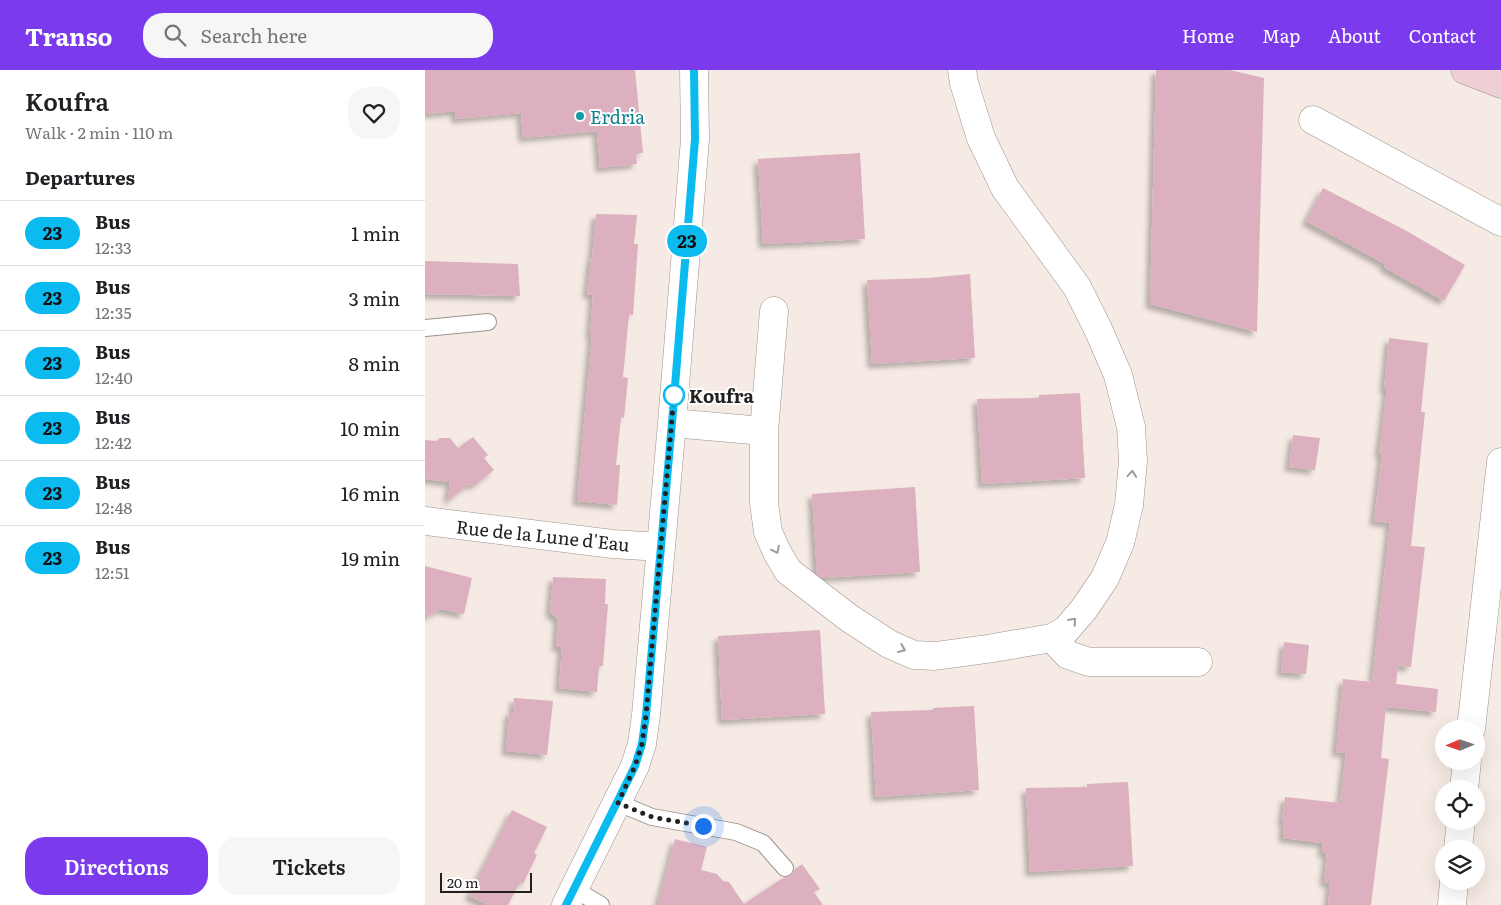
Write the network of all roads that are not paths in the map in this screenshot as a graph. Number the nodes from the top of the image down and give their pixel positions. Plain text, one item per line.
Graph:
1 (694, 70) edge
2 (962, 70) edge
3 (1465, 70) edge
4 (1501, 84) edge
5 (1313, 120) dead end
6 (1501, 222) edge
7 (774, 311) dead end
8 (488, 322) dead end
9 (425, 328) edge
10 (672, 423) junction
11 (764, 431) junction
12 (1501, 462) edge
13 (425, 521) edge
14 (660, 547) junction
15 (1052, 638) junction
16 (1198, 662) dead end
17 (1472, 720) edge
18 (618, 803) junction
19 (785, 868) dead end
20 (1453, 890) edge
21 (570, 897) edge
22 (601, 905) edge
23 (1452, 905) edge

1 - 10 street
15 -> 2 street
3 - 4 street
5 - 6 street
7 - 11 street
8 - 9 lane
10 - 11 street
10 - 14 street
11 -> 15 street
12 - 17 street
13 - 14 street, Rue de la Lune d'Eau
14 - 18 street
15 - 16 street
18 - 19 lane
18 - 21 street
20 - 23 street
21 - 22 lane

